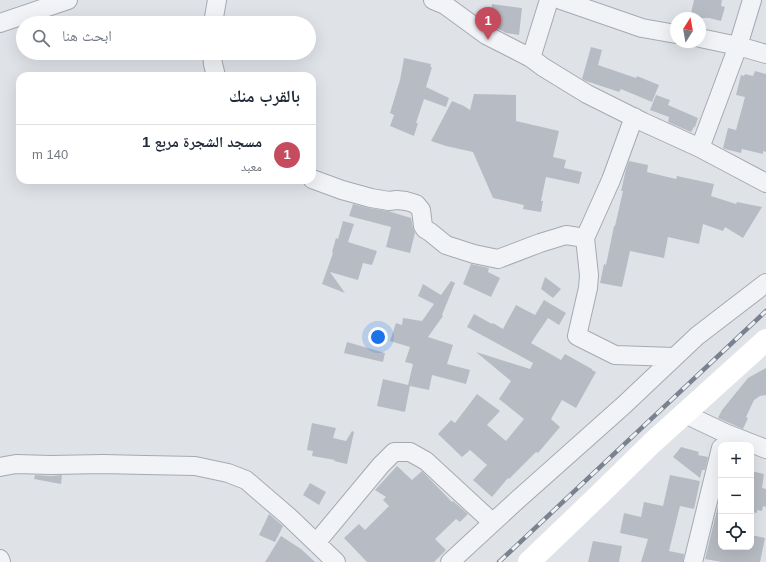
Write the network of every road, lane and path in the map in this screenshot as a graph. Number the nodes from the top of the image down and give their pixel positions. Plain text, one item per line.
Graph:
1 (68, 0) edge
2 (217, 0) edge
3 (549, 0) edge
4 (561, 0) edge
5 (752, 0) edge
6 (441, 2) edge
7 (21, 16) edge
8 (214, 16) edge
9 (16, 18) edge
10 (0, 23) edge
11 (670, 33) edge
12 (706, 39) edge
13 (738, 46) junction
14 (766, 54) edge
15 (531, 58) junction
16 (213, 60) edge
17 (215, 72) edge
18 (634, 117) junction
19 (700, 148) junction
20 (316, 180) edge
21 (766, 183) edge
22 (585, 238) junction
23 (766, 283) edge
24 (766, 340) edge
25 (674, 357) junction
26 (685, 414) junction
27 (723, 442) edge
28 (754, 447) edge
29 (766, 449) edge
30 (718, 462) edge
31 (0, 467) edge
32 (492, 522) junction
33 (316, 543) junction
34 (0, 559) edge
35 (1, 562) edge
36 (336, 562) edge
37 (450, 562) edge
38 (529, 562) edge
39 (693, 562) edge

1 - 7 street
2 - 8 street
3 - 15 street
4 - 11 street
5 - 13 street
6 - 15 street
9 - 10 street
12 - 13 street
13 - 14 street
13 - 19 street
15 - 18 street
16 - 17 street
18 - 19 street
18 - 22 street
19 - 21 street
20 - 22 street
22 - 25 street
23 - 25 street
24 - 26 street
25 - 32 street
26 - 27 street
26 - 38 street
28 - 29 street
30 - 39 street
31 - 33 street
32 - 33 street
32 - 37 street
33 - 36 street
34 - 35 street

